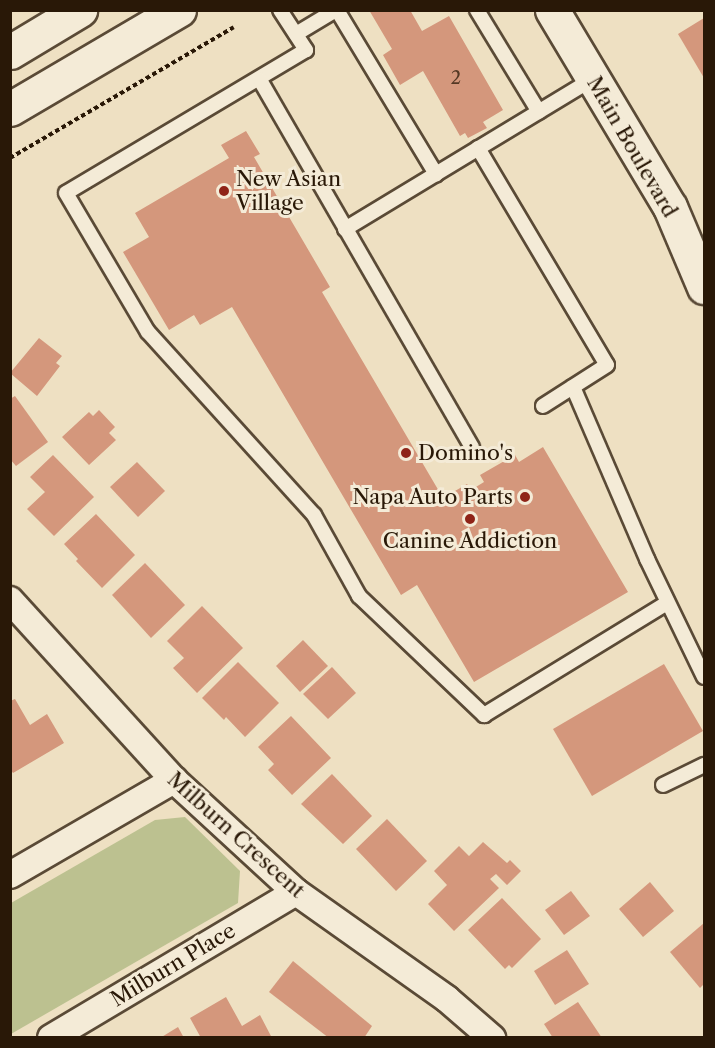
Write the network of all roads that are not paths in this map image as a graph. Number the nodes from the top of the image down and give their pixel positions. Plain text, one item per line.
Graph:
1 (65, 10) edge
2 (80, 10) edge
3 (179, 10) edge
4 (280, 10) edge
5 (337, 10) edge
6 (477, 10) edge
7 (552, 10) edge
8 (10, 25) edge
9 (296, 34) junction
10 (10, 52) edge
11 (593, 79) junction
12 (260, 80) junction
13 (10, 109) edge
14 (539, 111) junction
15 (478, 148) junction
16 (435, 174) junction
17 (345, 229) junction
18 (705, 287) edge
19 (573, 387) junction
20 (543, 406) dead end
21 (472, 447) dead end
22 (10, 600) edge
23 (668, 603) junction
24 (705, 677) edge
25 (705, 765) edge
26 (174, 780) junction
27 (663, 785) dead end
28 (10, 875) edge
29 (296, 892) junction
30 (51, 1038) edge
31 (492, 1038) edge

1 - 8 main road
2 - 10 main road
3 - 13 main road
4 - 9 lane
5 - 9 lane
5 - 16 lane
6 - 14 lane
7 - 11 main road, Main Boulevard
9 - 12 lane
11 - 14 lane
11 - 18 main road, Main Boulevard
12 - 17 lane
12 - 23 lane
14 - 15 lane
15 - 16 lane
15 - 19 lane
16 - 17 lane
17 - 21 lane
19 - 20 lane
19 - 23 lane
22 - 26 street, Milburn Crescent
23 - 24 lane
25 - 27 lane
26 - 28 street
26 - 29 street, Milburn Crescent
29 - 30 street, Milburn Place
29 - 31 street, Milburn Crescent

